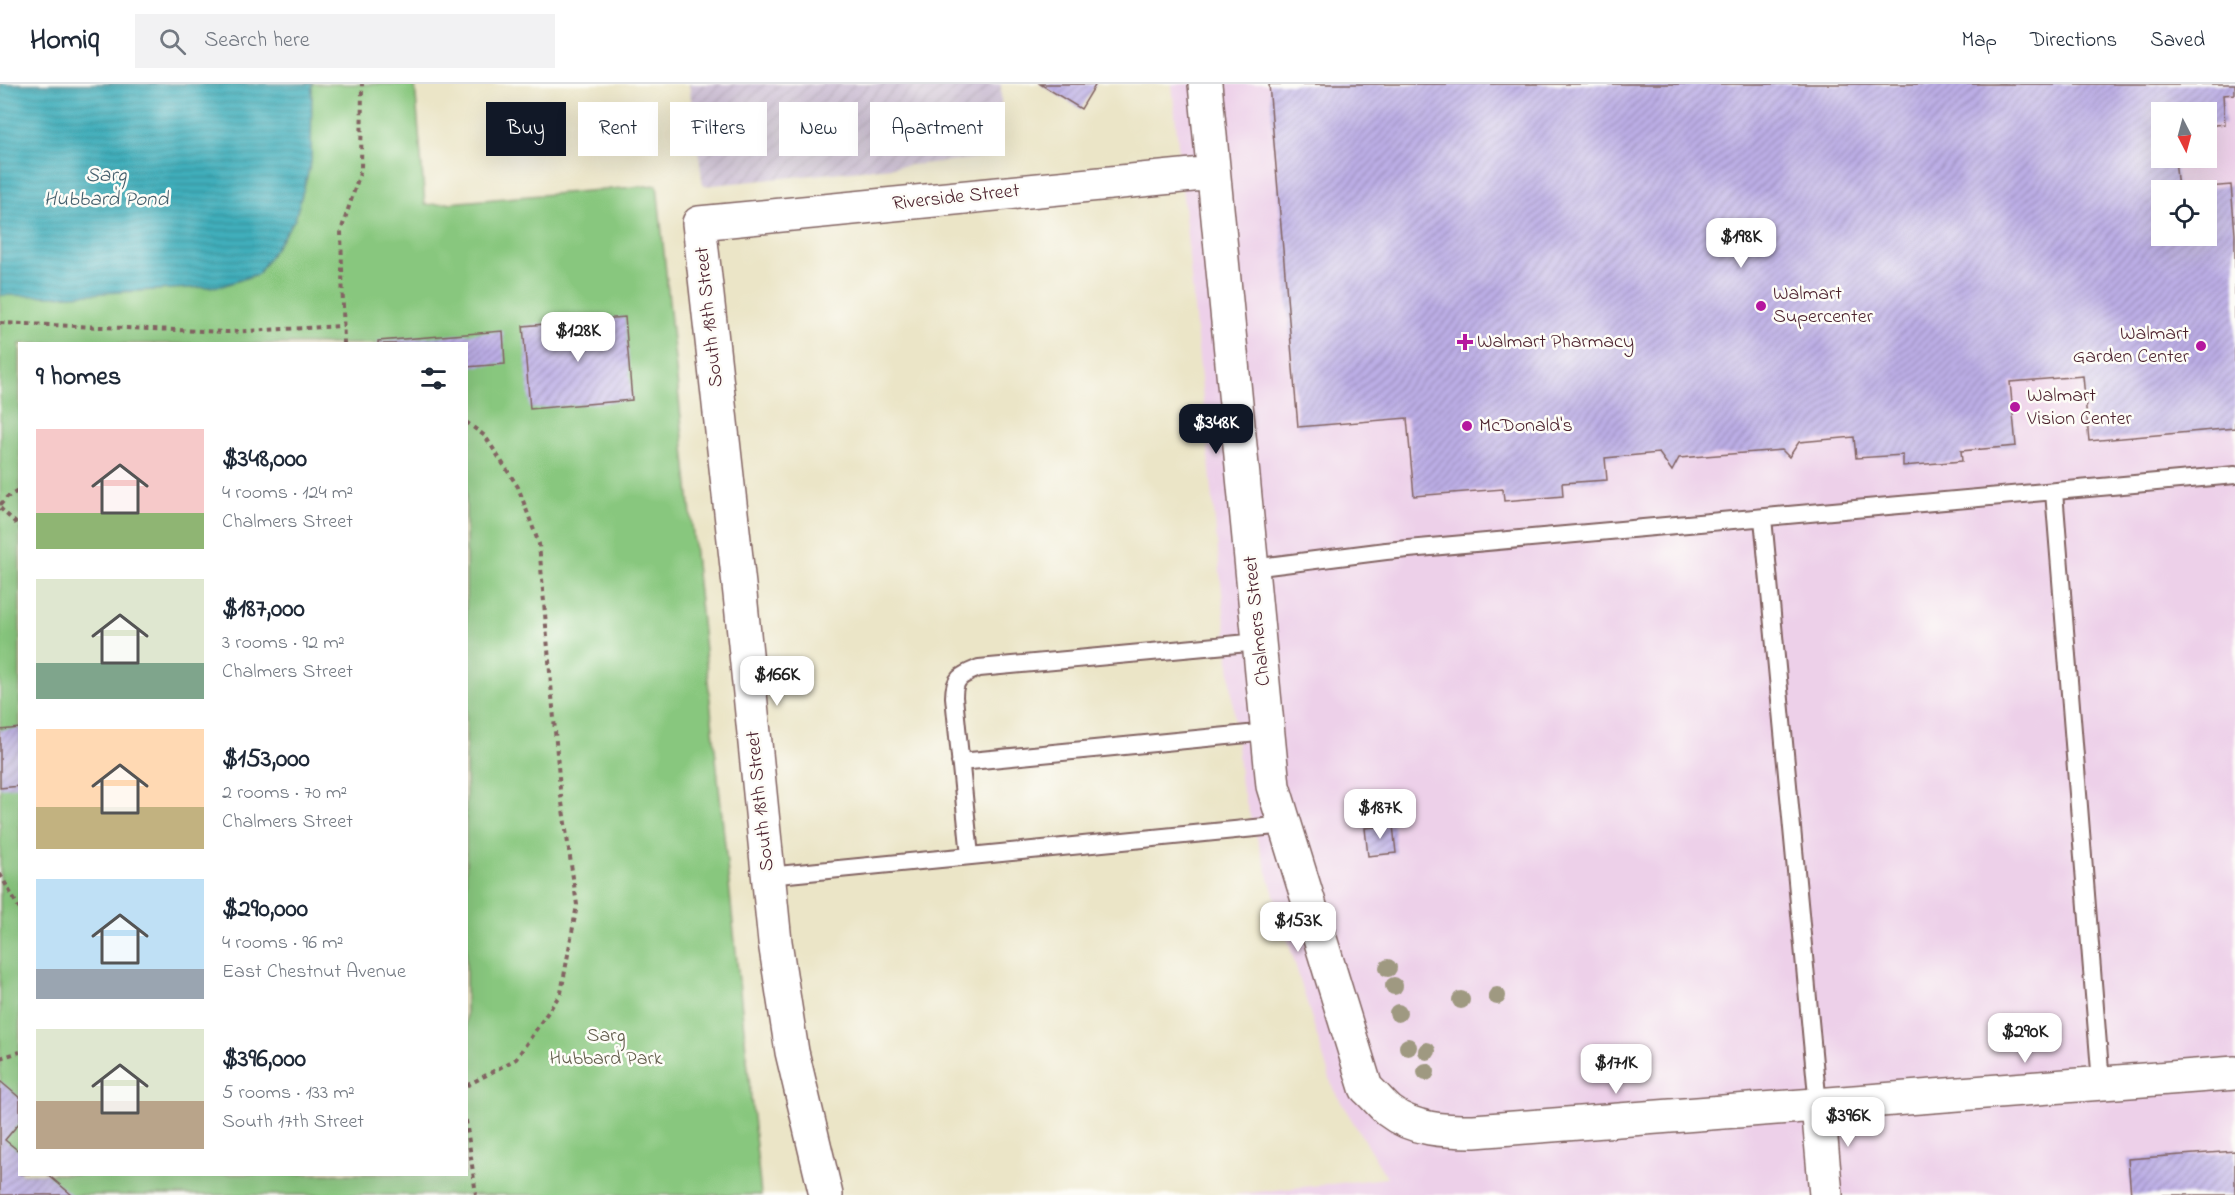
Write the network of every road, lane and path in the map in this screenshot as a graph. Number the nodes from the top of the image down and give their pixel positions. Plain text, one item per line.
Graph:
1 (362, 84) edge
2 (1205, 84) edge
3 (1213, 173) junction
4 (699, 223) joint
5 (0, 323) edge
6 (343, 326) junction
7 (344, 342) edge
8 (468, 423) edge
9 (2235, 475) edge
10 (18, 491) edge
11 (2054, 492) junction
12 (0, 507) edge
13 (1763, 518) junction
14 (18, 525) edge
15 (1252, 568) junction
16 (1259, 642) junction
17 (1268, 732) junction
18 (960, 762) junction
19 (1285, 825) junction
20 (970, 856) junction
21 (0, 874) edge
22 (768, 876) junction
23 (18, 906) edge
24 (18, 1053) edge
25 (0, 1058) edge
26 (2235, 1073) edge
27 (2101, 1083) junction
28 (468, 1085) edge
29 (1818, 1106) junction
30 (468, 1135) edge
31 (476, 1195) edge
32 (826, 1195) edge
33 (1826, 1195) edge

1 - 6 path
2 - 3 street, Chalmers Street
3 - 4 street, Riverside Street
3 - 15 street, Chalmers Street
4 - 22 street, South 18th Street
5 - 6 path
6 - 7 path
8 - 28 path
9 - 11 lane
10 - 12 path
11 - 13 lane
11 - 27 lane
12 - 14 path
13 - 15 lane
13 - 29 lane
15 - 16 street, Chalmers Street
16 - 17 street, Chalmers Street
16 - 18 lane
17 - 18 lane
17 - 19 street, Chalmers Street
18 - 20 lane
19 - 20 lane
19 - 29 street, Chalmers Street
20 - 22 lane
21 - 23 path
22 - 32 street, South 18th Street
24 - 25 path
26 - 27 street, Chalmers Street
27 - 29 street, Chalmers Street
29 - 33 street
30 - 31 path

